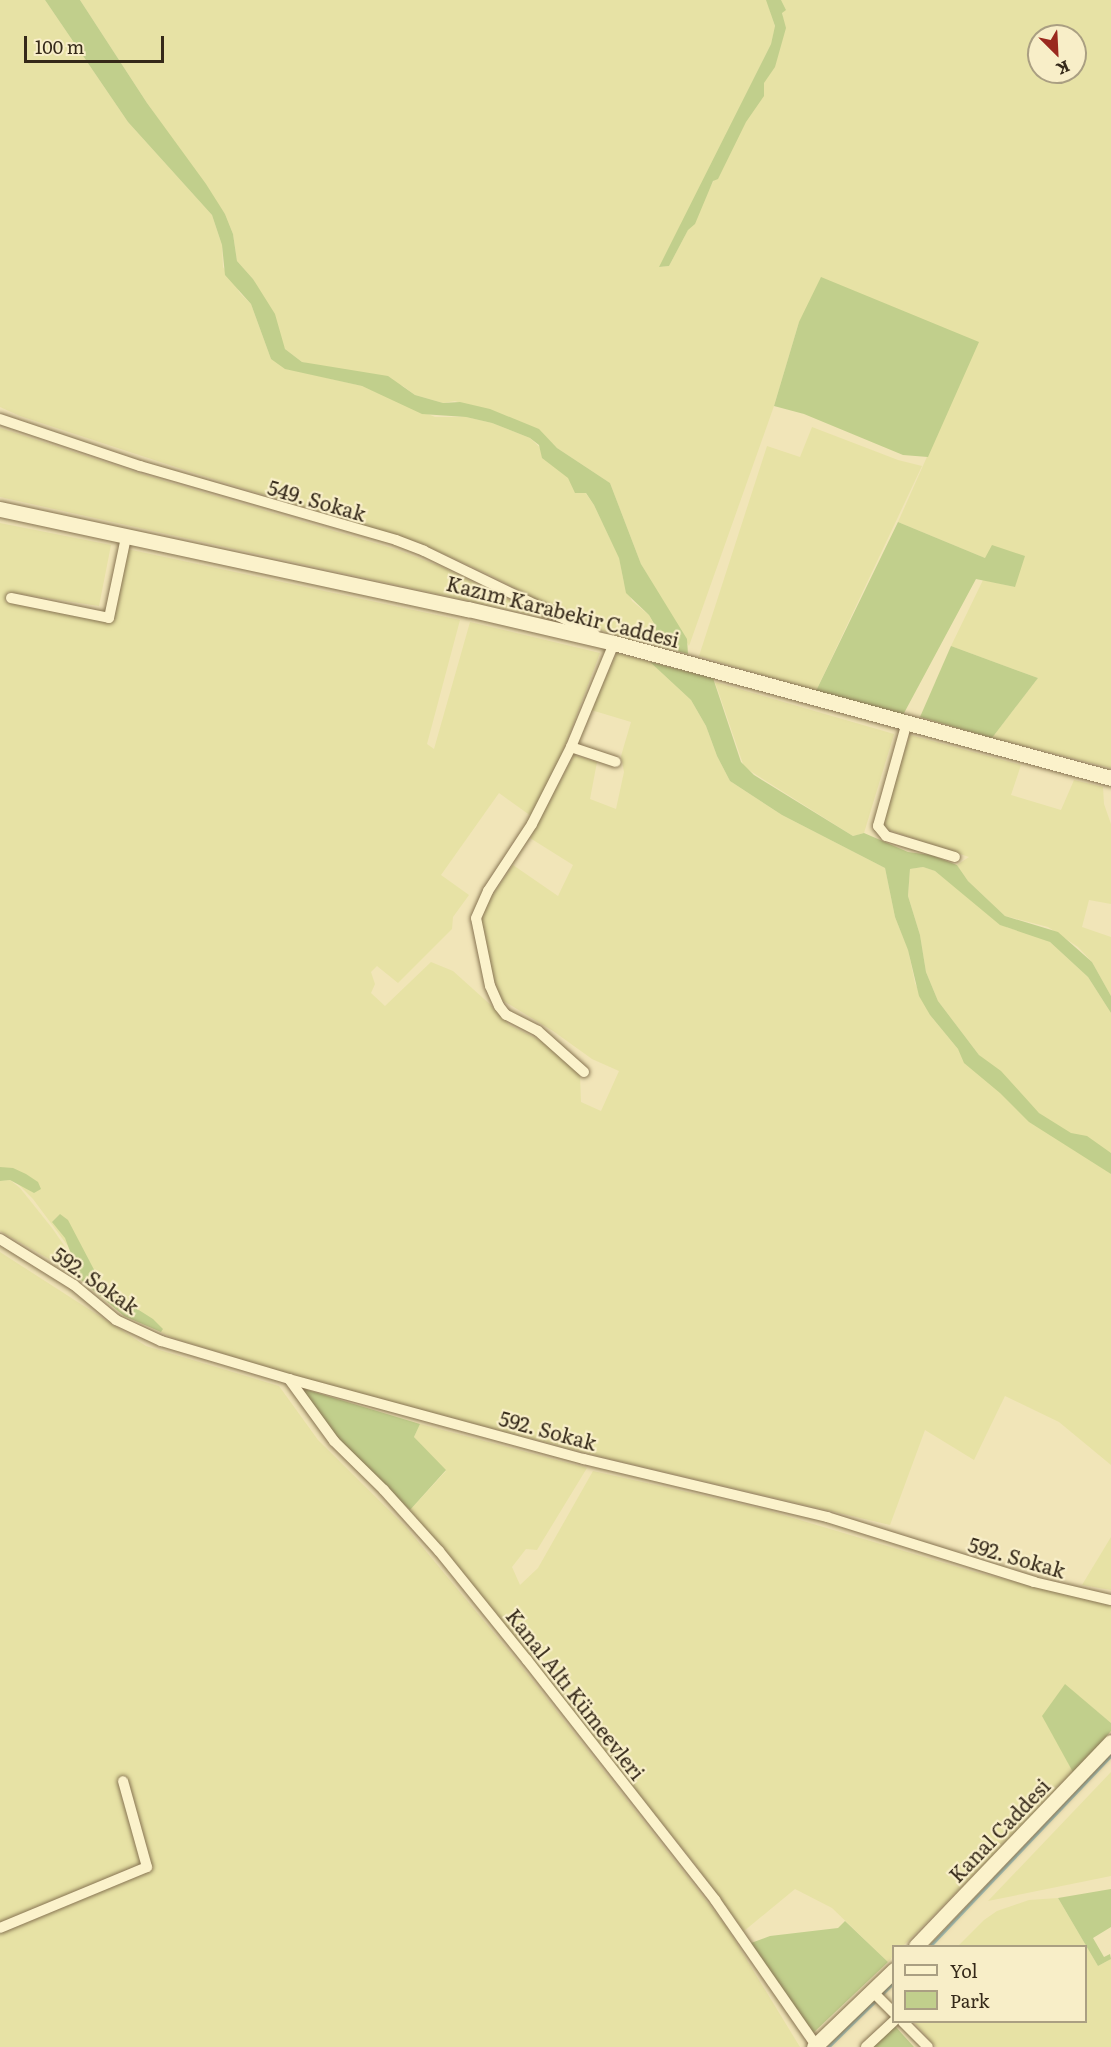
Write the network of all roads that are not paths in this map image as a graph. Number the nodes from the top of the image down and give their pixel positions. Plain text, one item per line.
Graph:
1 (0, 419) edge
2 (0, 509) edge
3 (126, 537) junction
4 (11, 598) dead end
5 (614, 643) junction
6 (907, 722) junction
7 (572, 747) junction
8 (616, 762) dead end
9 (1111, 778) edge
10 (955, 857) dead end
11 (584, 1072) dead end
12 (0, 1239) edge
13 (289, 1379) junction
14 (1111, 1600) edge
15 (1111, 1742) edge
16 (123, 1780) dead end
17 (0, 1928) edge
18 (918, 1945) edge
19 (892, 1972) edge
20 (873, 1992) junction
21 (892, 2011) edge
22 (892, 2023) edge
23 (904, 2023) edge
24 (816, 2047) edge
25 (866, 2047) edge
26 (928, 2047) edge

1 - 5 street, 549. Sokak
2 - 3 street, Kazım Karabekir Caddesi
3 - 4 street
3 - 5 street, Kazım Karabekir Caddesi
5 - 6 street, Kazım Karabekir Caddesi
5 - 7 street
6 - 9 street, Kazım Karabekir Caddesi
6 - 10 street
7 - 8 street
7 - 11 street
12 - 13 street, 592. Sokak
13 - 14 street, 592. Sokak
13 - 24 street, Kanal Altı Kümeevleri
15 - 18 street, Kanal Caddesi
16 - 17 street
19 - 20 street
20 - 21 street
20 - 24 street
22 - 25 street
23 - 26 street

